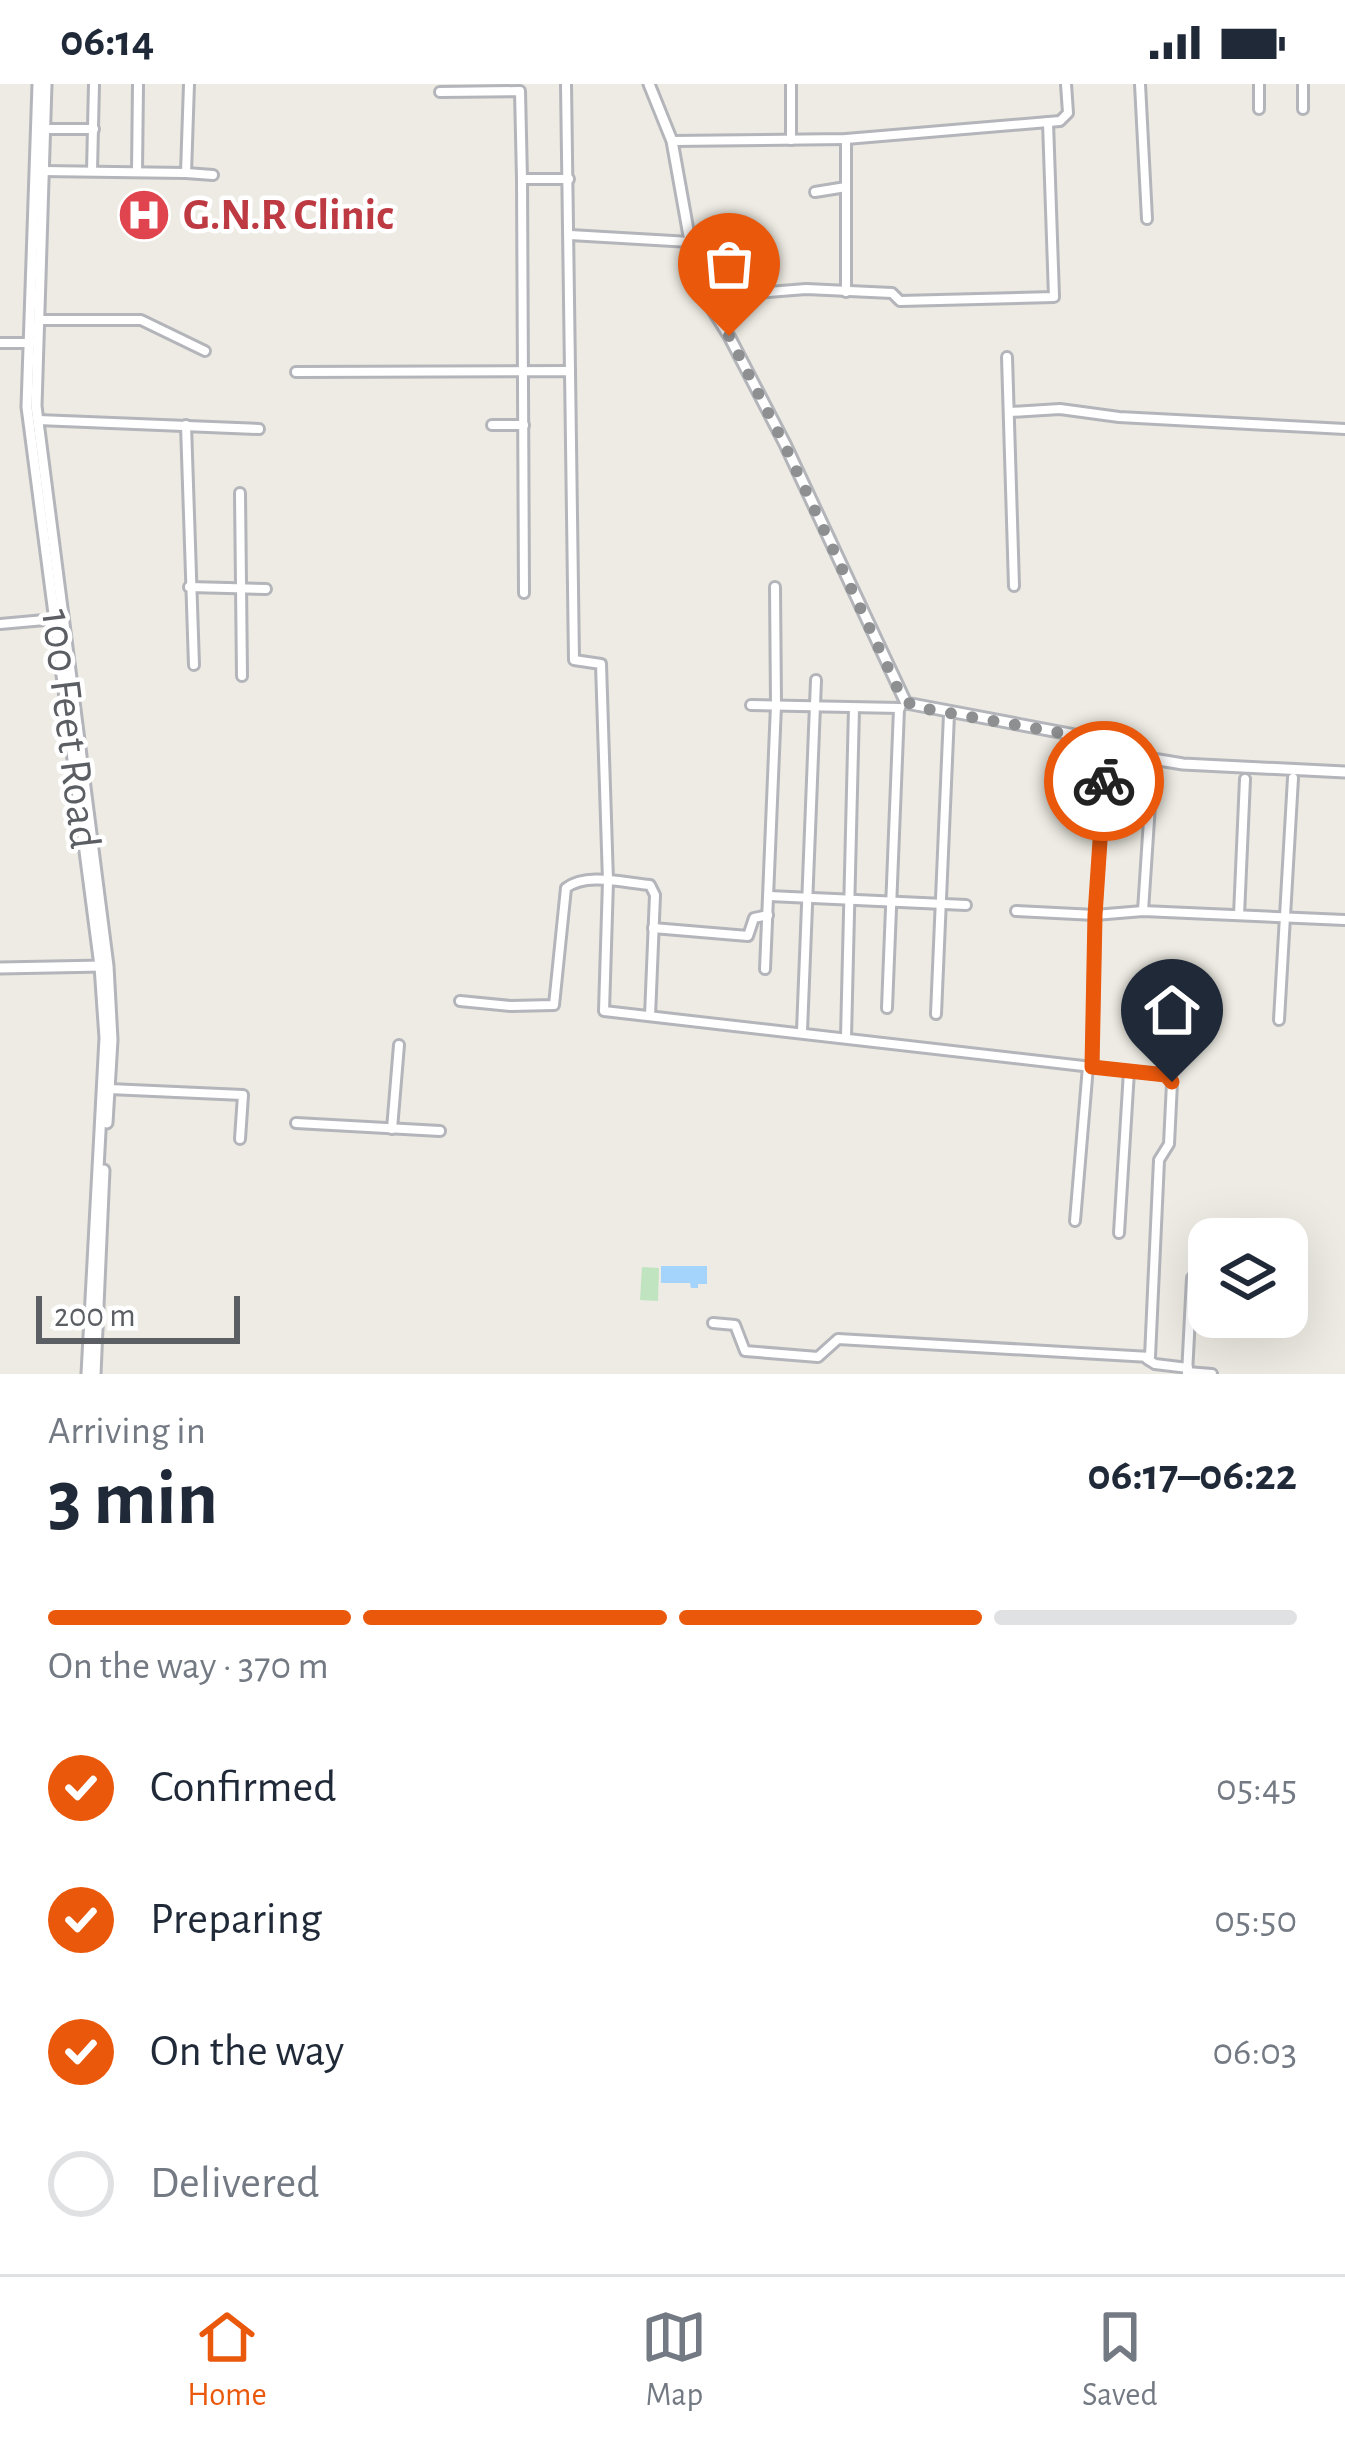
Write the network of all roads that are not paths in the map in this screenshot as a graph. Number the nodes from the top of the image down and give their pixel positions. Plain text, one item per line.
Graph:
1 (42, 84) edge
2 (94, 84) edge
3 (138, 84) edge
4 (189, 84) edge
5 (566, 84) edge
6 (649, 84) edge
7 (791, 84) edge
8 (1066, 84) edge
9 (1140, 84) edge
10 (1259, 84) edge
11 (1303, 84) edge
12 (440, 92) dead end
13 (1259, 109) dead end
14 (1303, 109) dead end
15 (1048, 122) junction
16 (44, 129) junction
17 (94, 130) junction
18 (846, 139) junction
19 (791, 140) junction
20 (672, 142) junction
21 (41, 171) junction
22 (92, 171) junction
23 (137, 172) junction
24 (186, 172) junction
25 (212, 175) dead end
26 (522, 179) junction
27 (569, 179) junction
28 (846, 187) junction
29 (815, 192) dead end
30 (1147, 219) dead end
31 (570, 235) junction
32 (690, 242) junction
33 (846, 292) junction
34 (704, 297) junction
35 (38, 320) junction
36 (0, 343) edge
37 (33, 343) junction
38 (205, 351) dead end
39 (1007, 357) dead end
40 (570, 371) junction
41 (296, 372) dead end
42 (524, 372) junction
43 (1010, 412) junction
44 (38, 420) junction
45 (524, 424) junction
46 (187, 425) junction
47 (492, 425) dead end
48 (259, 429) dead end
49 (1345, 429) edge
50 (240, 493) dead end
51 (1014, 586) dead end
52 (189, 587) junction
53 (776, 587) dead end
54 (241, 589) junction
55 (266, 590) dead end
56 (524, 593) dead end
57 (56, 619) junction
58 (0, 624) edge
59 (194, 664) dead end
60 (242, 676) dead end
61 (816, 680) dead end
62 (751, 705) dead end
63 (776, 706) junction
64 (814, 706) junction
65 (902, 706) junction
66 (854, 708) junction
67 (950, 714) junction
68 (1107, 741) junction
69 (1153, 759) junction
70 (1345, 772) edge
71 (1293, 778) dead end
72 (1245, 779) dead end
73 (608, 881) junction
74 (769, 896) junction
75 (809, 897) junction
76 (851, 900) junction
77 (890, 902) junction
78 (939, 904) junction
79 (966, 905) dead end
80 (1016, 911) dead end
81 (1143, 911) junction
82 (767, 915) junction
83 (1095, 915) junction
84 (1239, 916) junction
85 (1286, 917) junction
86 (1345, 920) edge
87 (653, 928) junction
88 (104, 966) junction
89 (0, 968) edge
90 (766, 969) dead end
91 (460, 1000) dead end
92 (887, 1008) dead end
93 (936, 1013) dead end
94 (650, 1016) junction
95 (1280, 1020) dead end
96 (802, 1031) junction
97 (846, 1037) junction
98 (399, 1045) dead end
99 (1090, 1067) junction
100 (1129, 1071) junction
101 (109, 1089) junction
102 (296, 1123) dead end
103 (392, 1129) junction
104 (440, 1131) dead end
105 (240, 1139) dead end
106 (1075, 1221) dead end
107 (1120, 1232) dead end
108 (713, 1322) dead end
109 (1189, 1338) edge
110 (1147, 1359) junction
111 (1188, 1371) edge
112 (91, 1374) edge
113 (1212, 1374) edge

1 - 16 street, 100 Feet Road
1 - 37 street, 100 Feet Road
2 - 17 street
3 - 23 street
4 - 24 street
5 - 27 street
6 - 20 street
7 - 19 street
8 - 15 street
9 - 30 street
10 - 13 street
11 - 14 street
12 - 26 street
15 - 18 street
15 - 33 street
16 - 17 street
16 - 21 street, 100 Feet Road
17 - 22 street
18 - 19 street
18 - 28 street
19 - 20 street
20 - 32 street
21 - 22 street
21 - 35 street, 100 Feet Road
22 - 23 street
23 - 24 street
24 - 25 street
26 - 27 street
26 - 42 street
27 - 31 street
28 - 29 street
28 - 33 street
31 - 32 street
31 - 40 street
32 - 34 street
33 - 34 street
34 - 65 street
35 - 37 street, 100 Feet Road
35 - 38 street
36 - 37 street
37 - 44 street, 100 Feet Road
37 - 57 street, 100 Feet Road
39 - 43 street
40 - 42 street
40 - 73 street
41 - 42 street
42 - 45 street
43 - 49 street
43 - 51 street
44 - 46 street
44 - 88 street, 100 Feet Road
45 - 47 street
45 - 56 street
46 - 48 street
46 - 52 street
50 - 54 street
52 - 54 street
52 - 59 street
53 - 63 street
54 - 55 street
54 - 60 street
57 - 58 street
57 - 88 street, 100 Feet Road
61 - 64 street
62 - 63 street
63 - 64 street
63 - 74 street
64 - 66 street
64 - 75 street
65 - 66 street
65 - 67 street
65 - 77 street
66 - 76 street
67 - 68 street
67 - 78 street
68 - 69 street
68 - 83 street
69 - 70 street
69 - 81 street
71 - 85 street
72 - 84 street
73 - 87 street
73 - 91 street
73 - 94 street
74 - 75 street
74 - 82 street
75 - 76 street
75 - 96 street
76 - 77 street
76 - 97 street
77 - 78 street
77 - 92 street
78 - 79 street
78 - 93 street
80 - 83 street
81 - 83 street
81 - 84 street
82 - 87 street
82 - 90 street
83 - 99 street
84 - 85 street
85 - 86 street
85 - 95 street
87 - 94 street
88 - 89 street
88 - 101 street, 100 Feet Road
88 - 112 street, 100 Feet Road
94 - 96 street
96 - 97 street
97 - 99 street
98 - 103 street
99 - 100 street
99 - 106 street
100 - 107 street
100 - 110 street
101 - 105 street
101 - 112 street, 100 Feet Road
102 - 103 street
103 - 104 street
108 - 110 street
109 - 111 street
110 - 111 street
111 - 113 street

